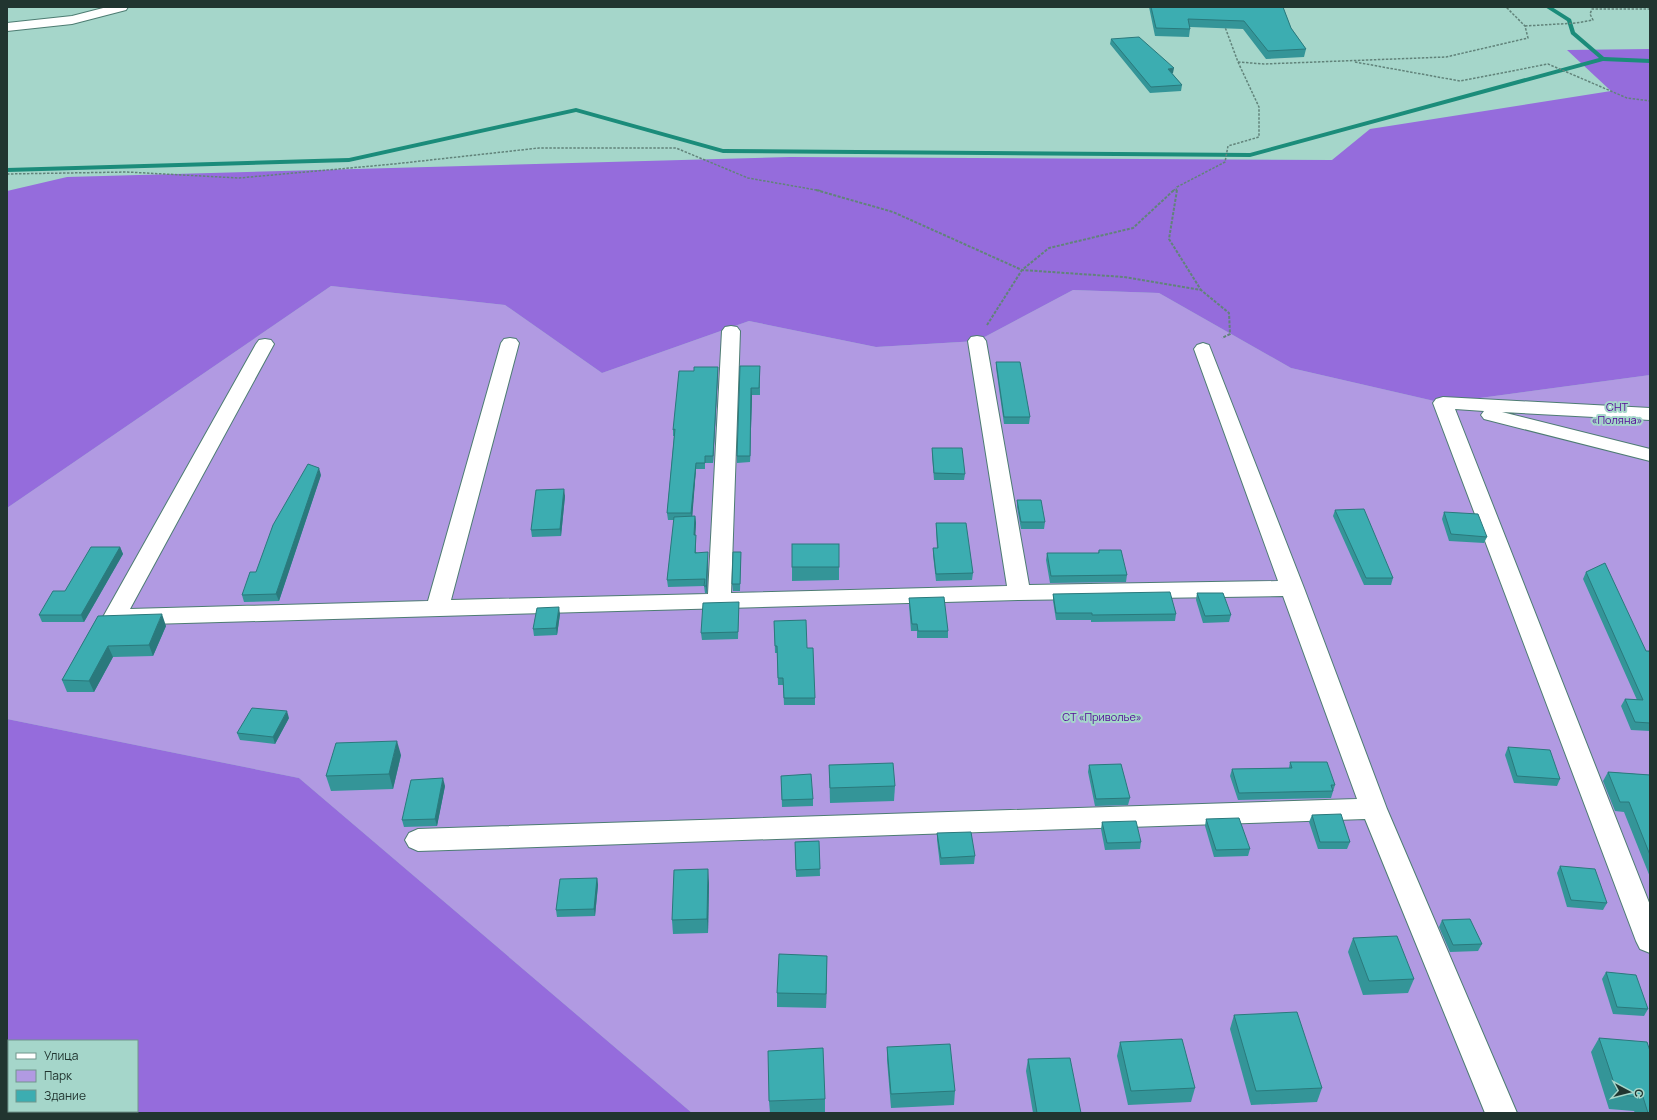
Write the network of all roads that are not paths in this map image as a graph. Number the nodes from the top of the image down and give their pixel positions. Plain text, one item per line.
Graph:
1 (122, 7) edge
2 (7, 27) edge
3 (731, 331) dead end
4 (977, 341) road end
5 (510, 343) dead end
6 (265, 344) dead end
7 (1203, 349) road end
8 (1443, 404) junction
9 (1650, 414) edge
10 (1650, 455) edge
11 (1293, 588) junction
12 (1019, 593) junction
13 (719, 601) junction
14 (437, 609) junction
15 (1374, 809) junction
16 (418, 840) dead end
17 (1650, 941) edge
18 (1501, 1113) edge

1 - 2 street
3 - 13 street
4 - 12 street
5 - 14 street
6 - 14 street
7 - 11 street
8 - 9 street
8 - 10 street
8 - 17 street
11 - 12 street
11 - 15 street
12 - 13 street
13 - 14 street
15 - 16 street
15 - 18 street

